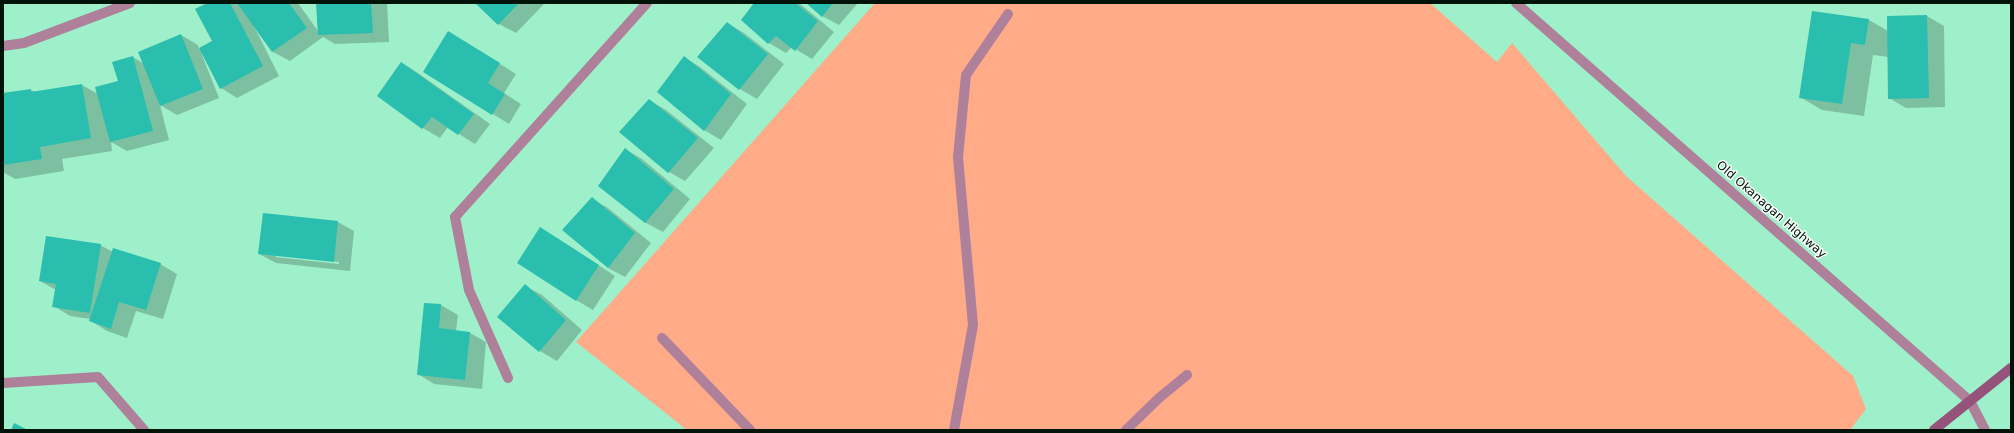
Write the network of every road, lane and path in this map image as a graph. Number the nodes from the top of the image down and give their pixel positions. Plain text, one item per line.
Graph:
1 (130, 3) edge
2 (647, 3) edge
3 (1516, 3) edge
4 (1008, 14) dead end
5 (3, 46) edge
6 (662, 338) dead end
7 (2011, 368) edge
8 (1187, 375) dead end
9 (508, 378) dead end
10 (3, 383) edge
11 (1970, 401) junction
12 (144, 430) edge
13 (750, 430) edge
14 (954, 430) edge
15 (1126, 430) edge
16 (1934, 430) edge
17 (1985, 430) edge

1 - 5 street
2 - 9 street
3 - 11 street, Old Okanagan Highway
4 - 14 street
6 - 13 street
7 - 11 main road
8 - 15 street
10 - 12 street
11 - 16 main road
11 - 17 street

